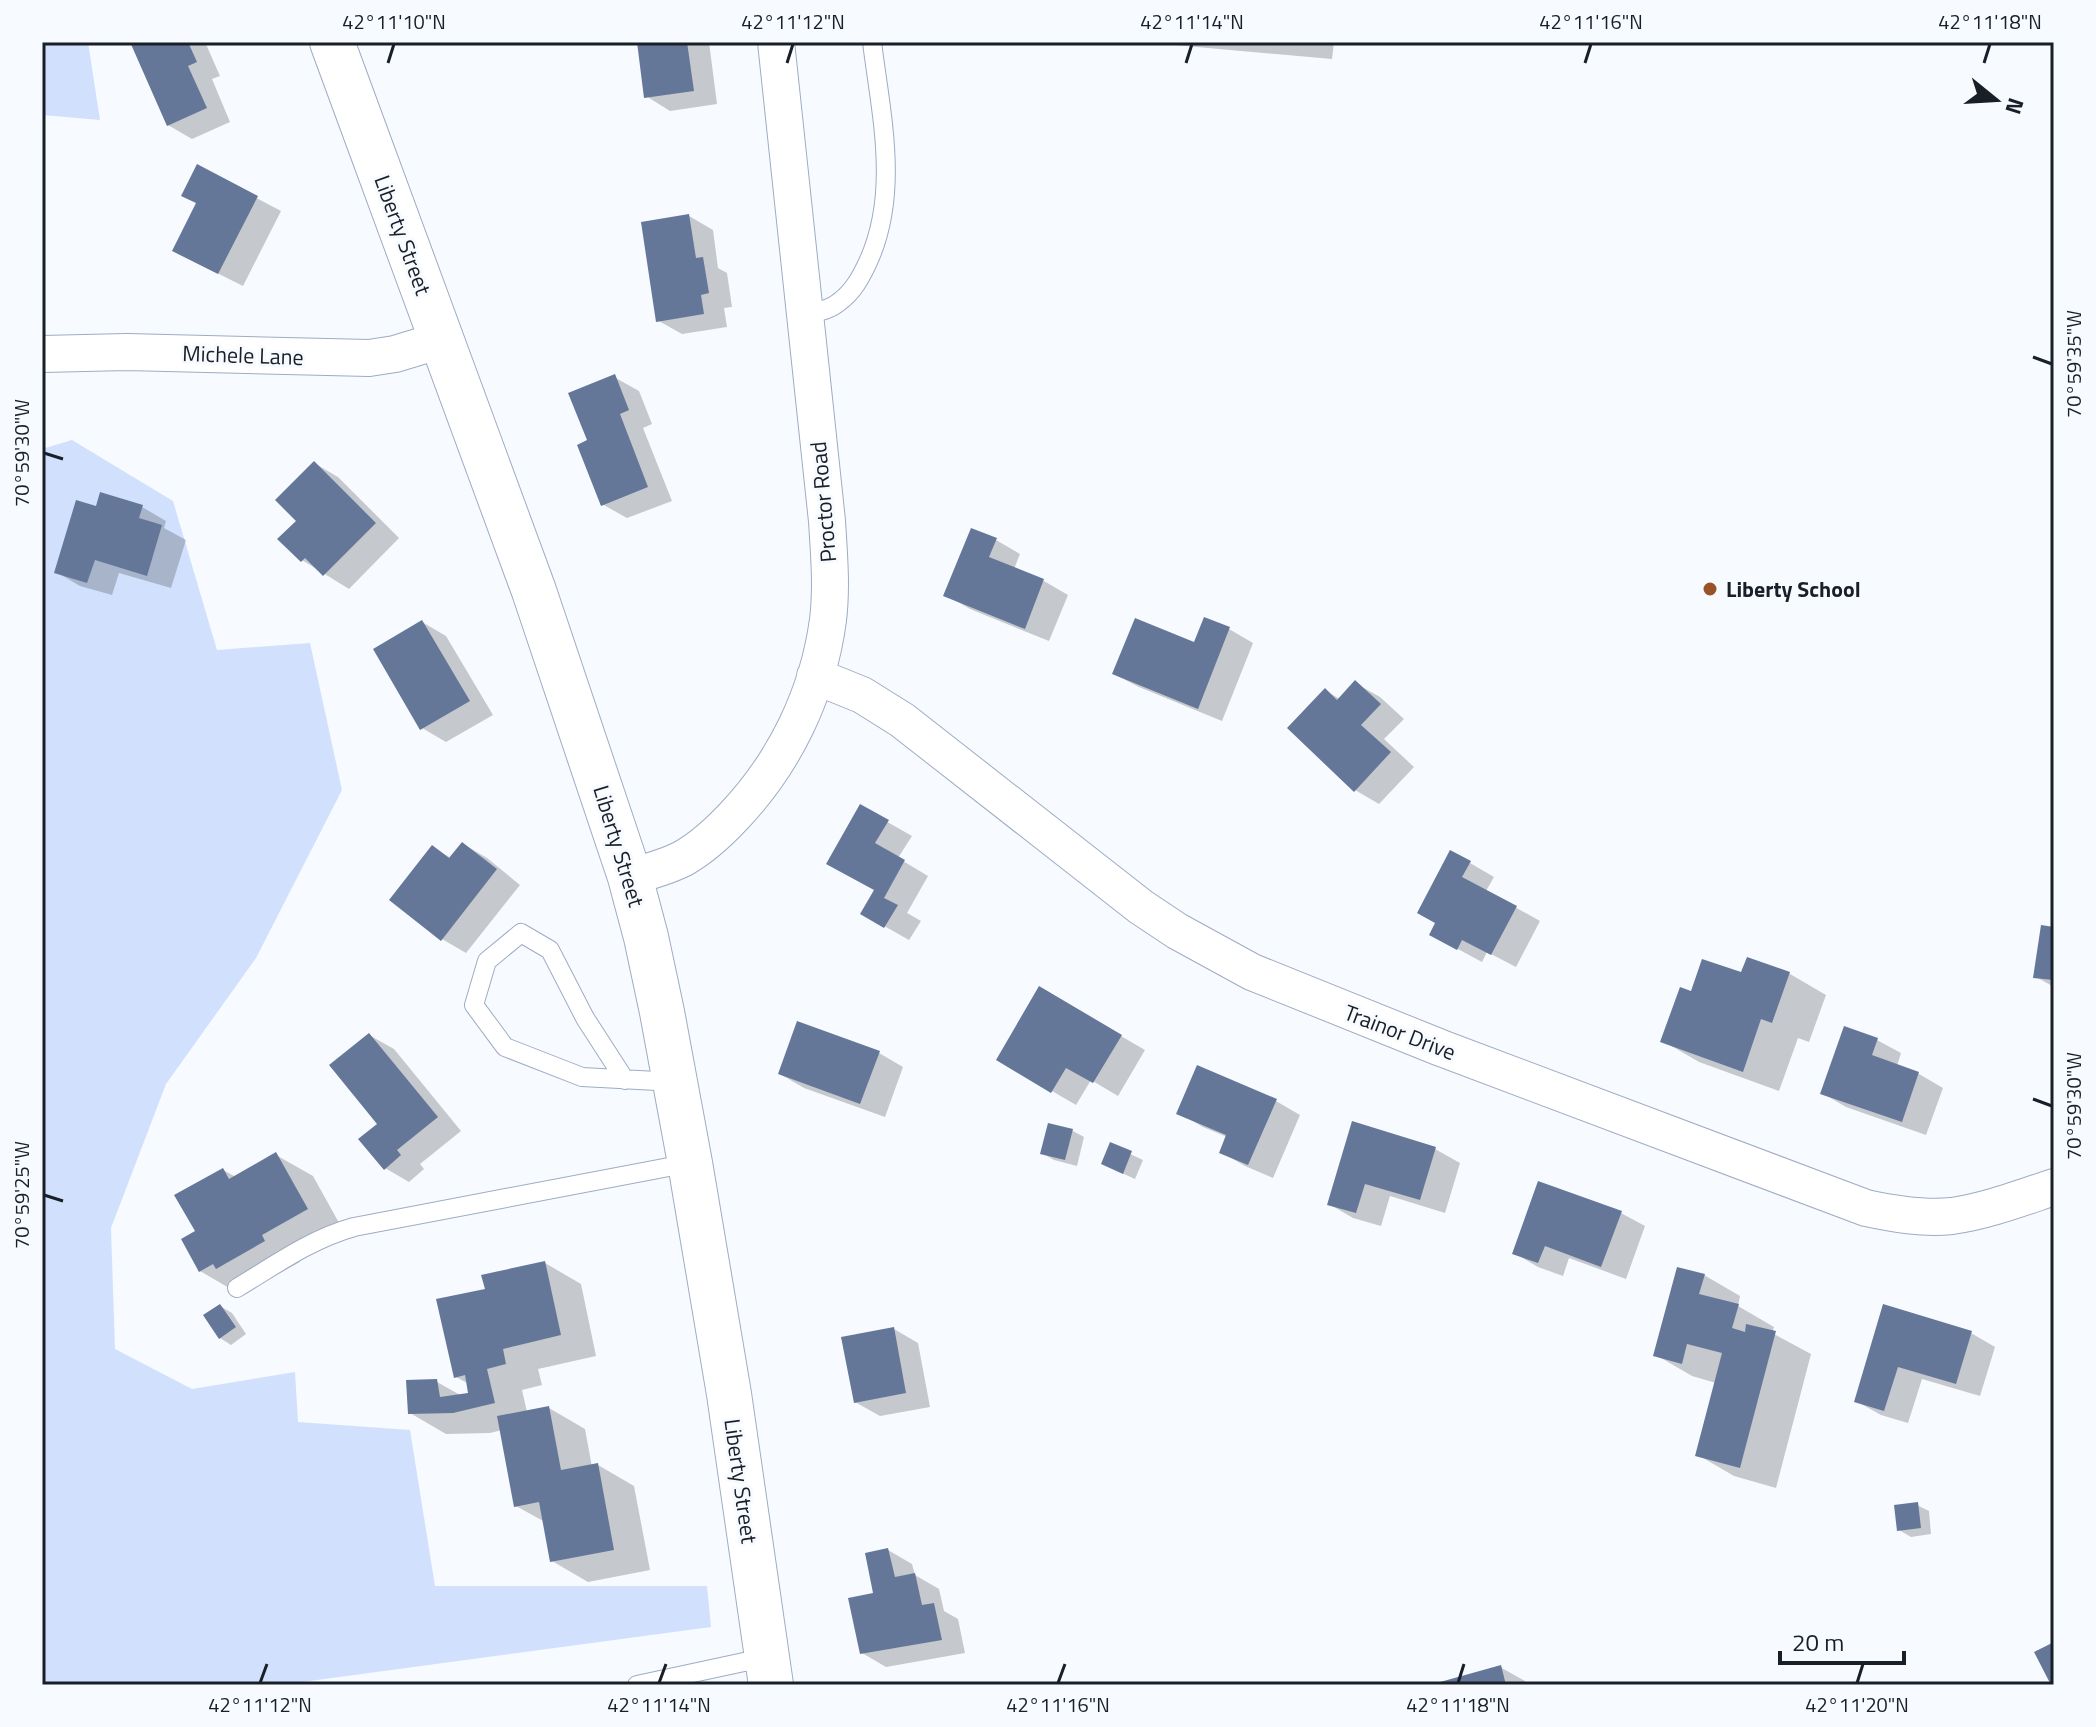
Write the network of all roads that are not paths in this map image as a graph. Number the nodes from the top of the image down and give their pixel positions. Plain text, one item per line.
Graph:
1 (332, 42) edge
2 (776, 42) edge
3 (872, 42) edge
4 (805, 315) junction
5 (441, 340) junction
6 (42, 354) edge
7 (815, 676) junction
8 (630, 877) junction
9 (625, 1080) junction
10 (676, 1082) junction
11 (690, 1163) junction
12 (2054, 1187) edge
13 (237, 1288) dead end
14 (770, 1672) edge
15 (637, 1685) edge

1 - 5 main road, Liberty Street
2 - 4 street, Proctor Road
3 - 4 lane
4 - 7 street, Proctor Road
5 - 6 street, Michele Lane
5 - 8 main road, Liberty Street
7 - 8 street, Proctor Road
7 - 12 street, Trainor Drive
8 - 10 main road, Liberty Street
9 - 9 lane
9 - 10 lane
10 - 11 main road, Liberty Street
11 - 13 lane
11 - 14 main road, Liberty Street
14 - 15 lane

